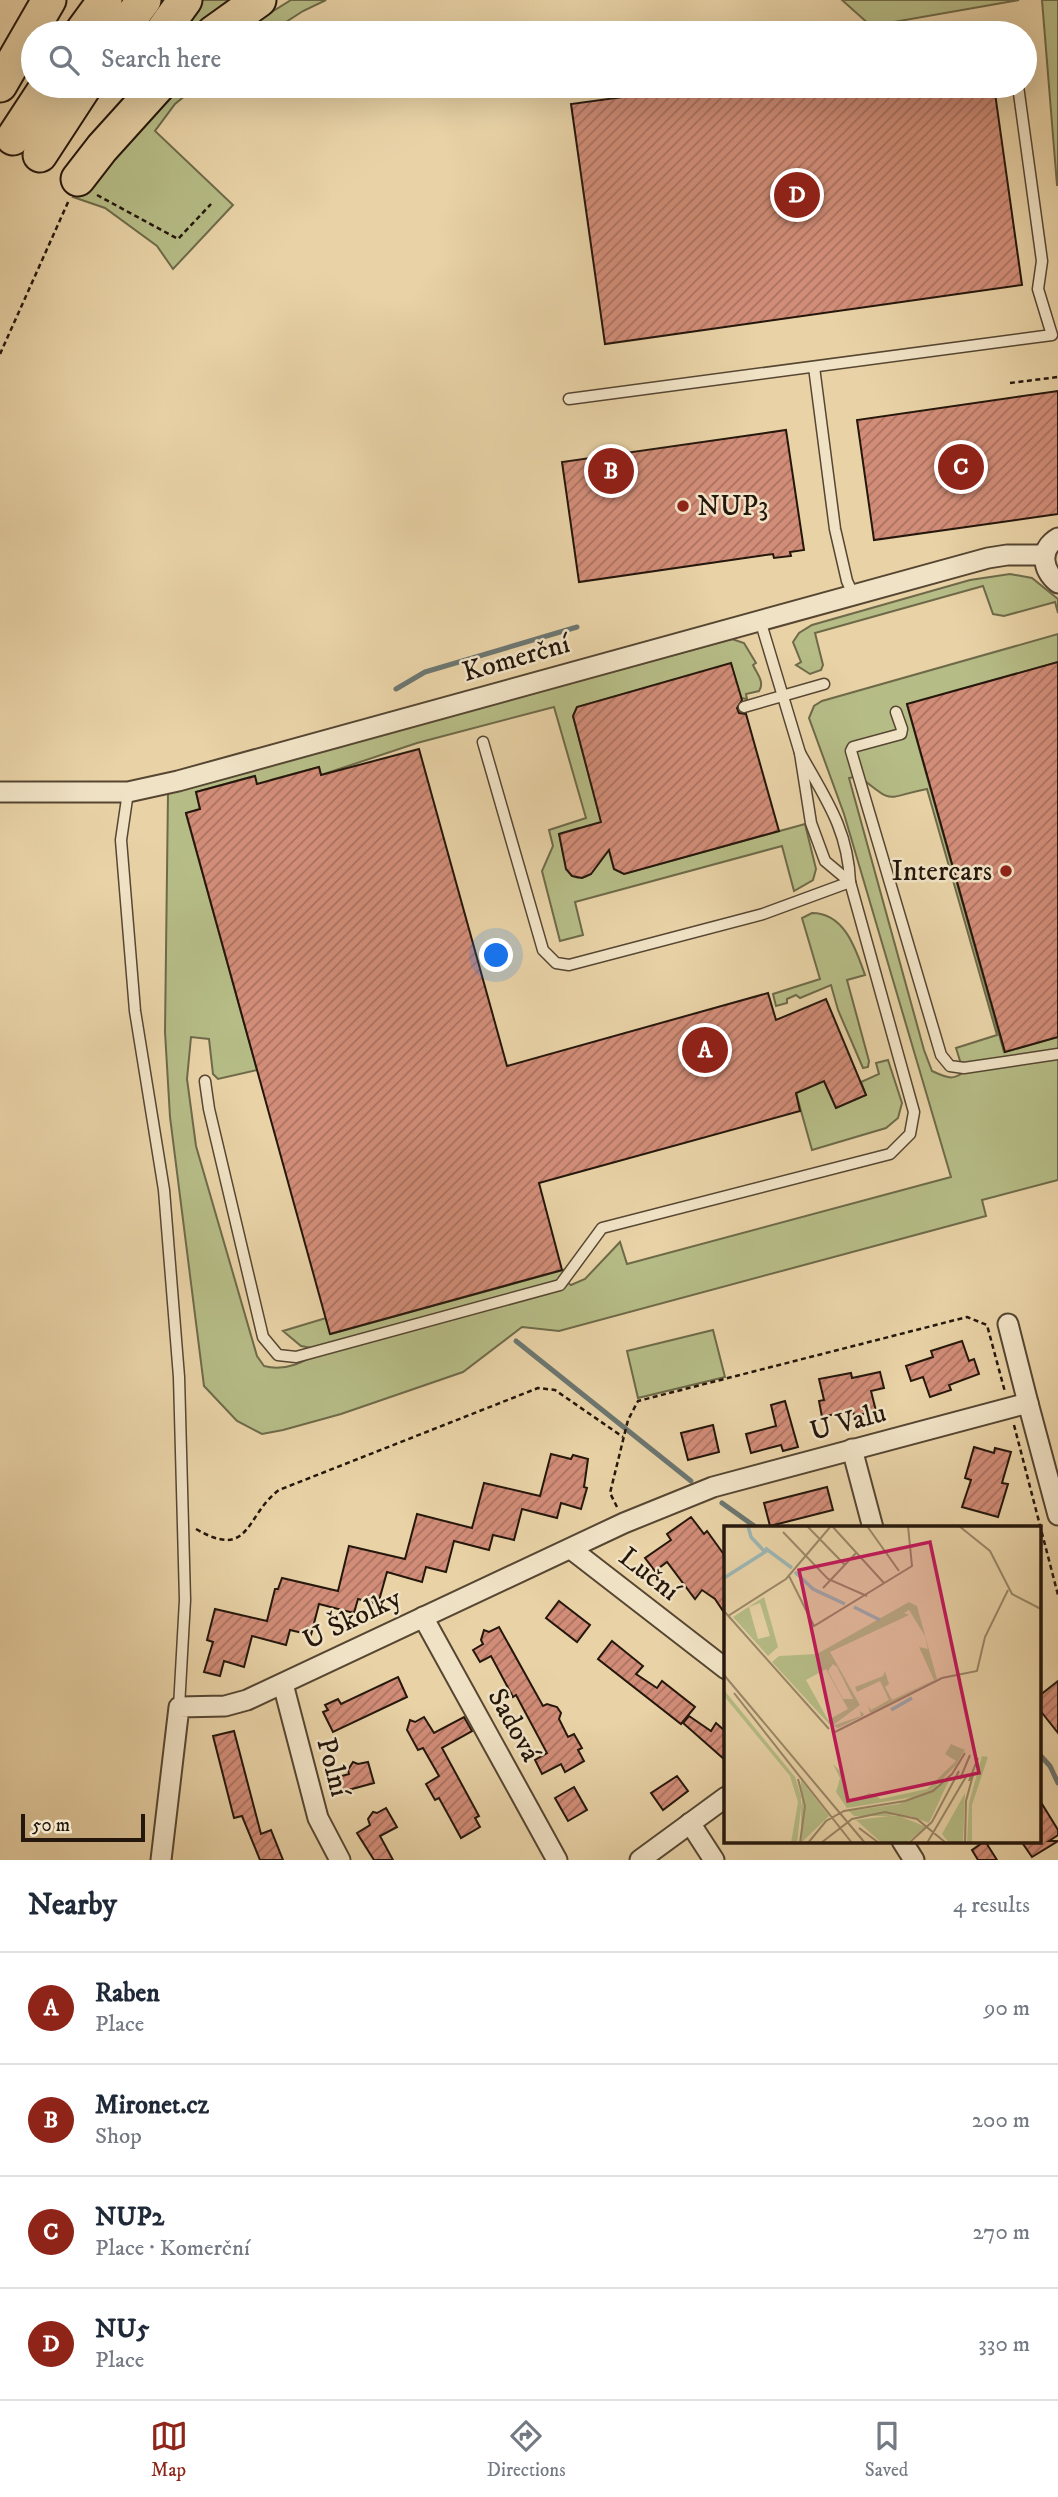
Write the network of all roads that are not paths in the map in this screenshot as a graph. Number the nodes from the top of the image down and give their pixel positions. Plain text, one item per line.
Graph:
1 (49, 0) edge
2 (63, 0) edge
3 (105, 0) edge
4 (144, 0) edge
5 (185, 0) edge
6 (259, 0) edge
7 (37, 21) edge
8 (48, 21) edge
9 (90, 21) edge
10 (128, 21) edge
11 (170, 21) edge
12 (230, 21) edge
13 (21, 49) edge
14 (21, 60) edge
15 (0, 85) edge
16 (0, 91) edge
17 (43, 98) edge
18 (73, 98) edge
19 (118, 98) edge
20 (147, 98) edge
21 (1020, 98) edge
22 (814, 367) junction
23 (569, 399) dead end
24 (1058, 538) edge
25 (1045, 555) junction
26 (1058, 583) edge
27 (852, 594) junction
28 (760, 620) junction
29 (824, 684) dead end
30 (783, 695) junction
31 (744, 707) dead end
32 (897, 712) dead end
33 (483, 743) dead end
34 (800, 753) junction
35 (0, 792) edge
36 (128, 792) junction
37 (850, 882) junction
38 (1058, 1054) edge
39 (205, 1081) dead end
40 (1008, 1324) dead end
41 (1018, 1405) junction
42 (852, 1450) junction
43 (684, 1498) joint
44 (1058, 1515) edge
45 (872, 1526) edge
46 (571, 1549) junction
47 (423, 1617) junction
48 (724, 1667) edge
49 (283, 1684) junction
50 (179, 1707) junction
51 (724, 1798) edge
52 (690, 1823) junction
53 (903, 1842) edge
54 (161, 1860) edge
55 (340, 1860) edge
56 (557, 1860) edge
57 (640, 1860) edge
58 (714, 1860) edge
59 (914, 1860) edge

1 - 7 highway
2 - 8 highway
3 - 9 highway
4 - 10 highway
5 - 11 highway
6 - 12 highway
13 - 15 highway
14 - 16 highway
17 - 18 highway
19 - 20 highway
21 - 22 lane
22 - 23 lane
22 - 27 lane
24 - 25 street
25 - 26 street
25 - 27 street, Komerční
27 - 28 street, Komerční
28 - 30 lane
28 - 36 street, Komerční
29 - 30 lane
30 - 31 lane
30 - 34 lane
32 - 38 lane
33 - 37 lane
34 - 37 lane
34 - 37 lane
35 - 36 street, Komerční
36 - 50 lane
37 - 39 lane
40 - 41 street
41 - 42 street, U Valu
41 - 44 street
42 - 43 street, U Valu
42 - 45 street
43 - 46 street, U Školky
46 - 47 street, U Školky
46 - 48 street, Luční
47 - 49 street, U Školky
47 - 56 street, Sadová
49 - 50 street, U Školky
49 - 55 street, Polní
50 - 54 street
51 - 52 street
52 - 57 street
52 - 58 street
53 - 59 street

